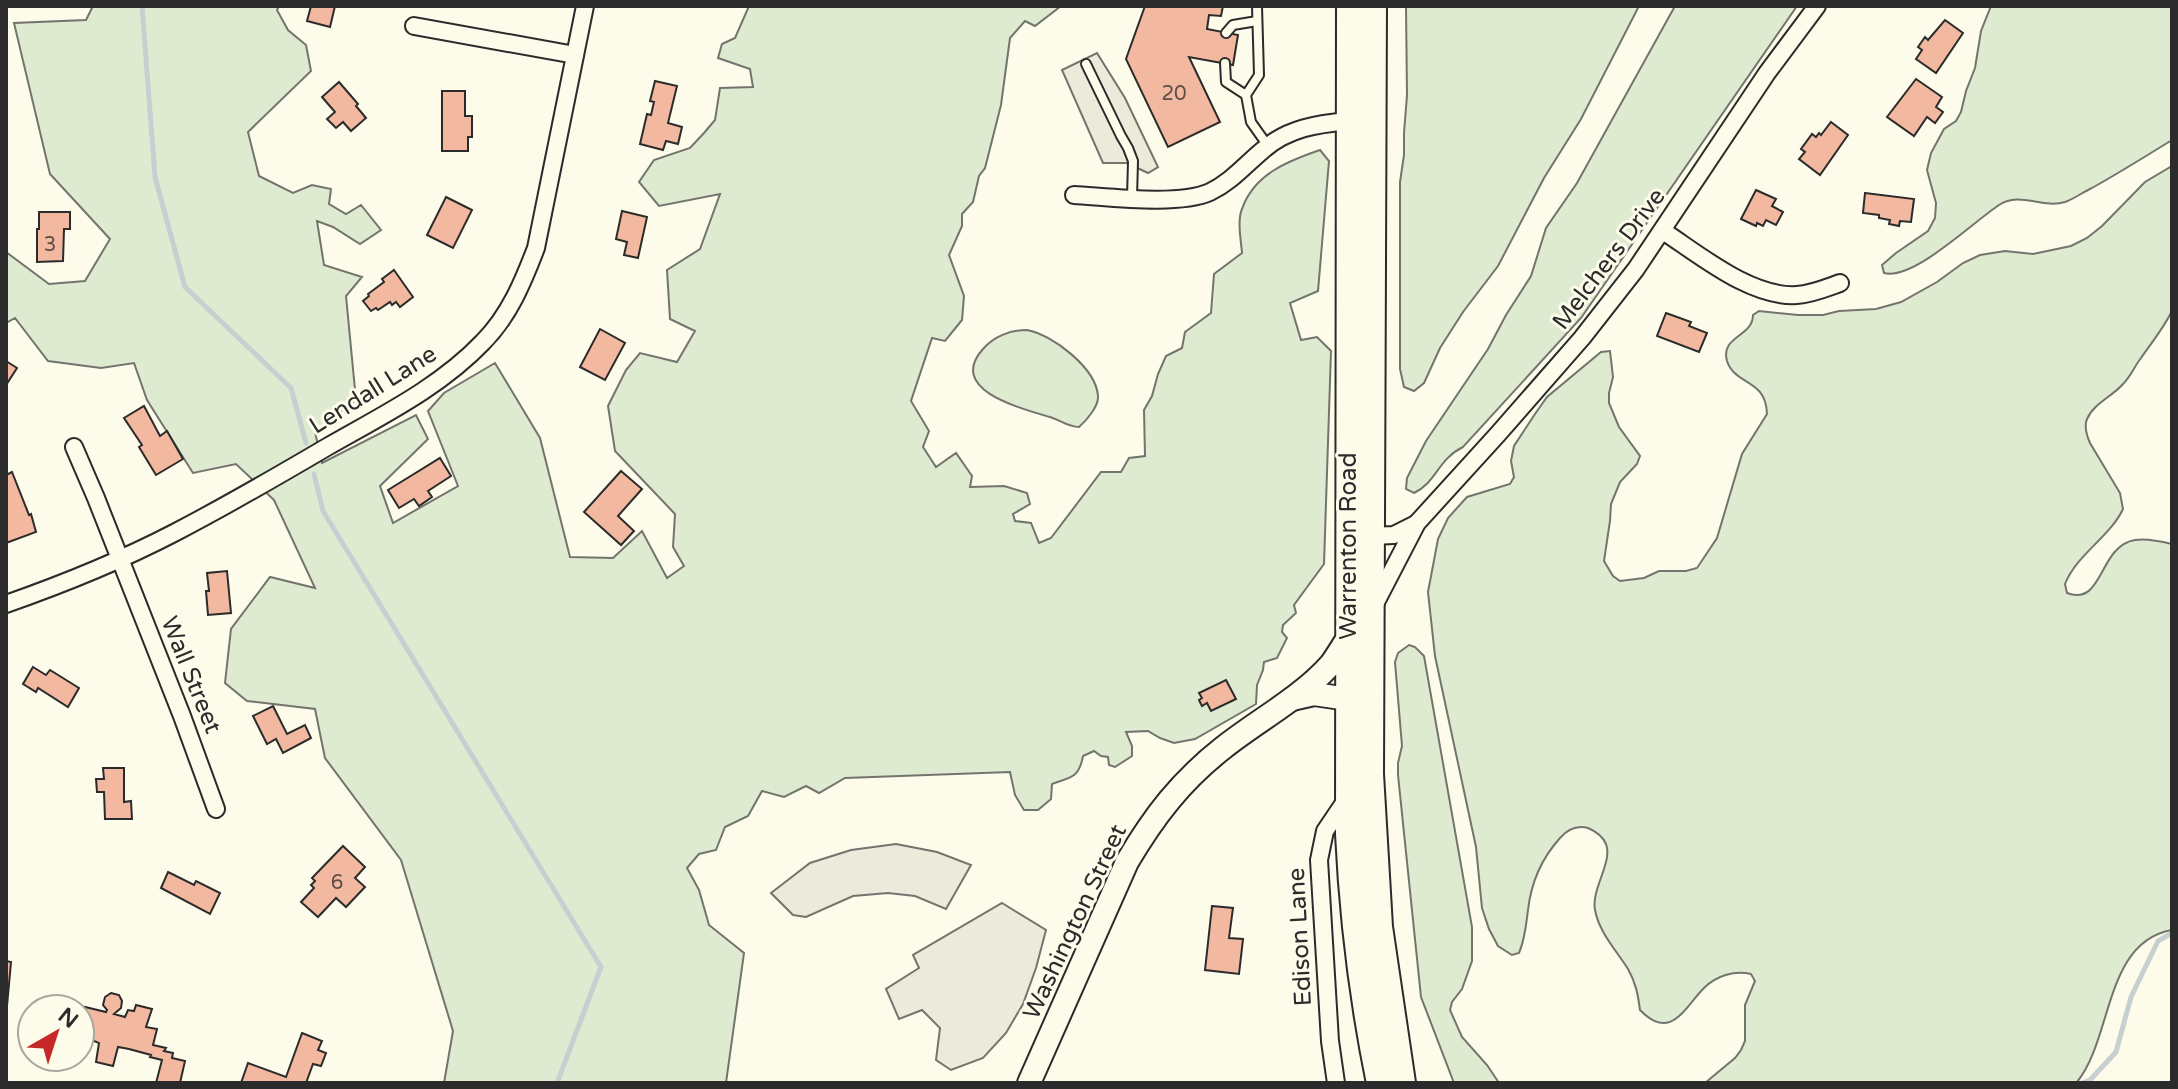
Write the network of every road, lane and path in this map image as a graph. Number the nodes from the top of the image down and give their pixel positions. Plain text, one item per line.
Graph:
1 (585, 6) edge
2 (1257, 6) edge
3 (1350, 6) edge
4 (1373, 6) edge
5 (1817, 6) edge
6 (1257, 21) junction
7 (414, 26) dead end
8 (1226, 33) dead end
9 (575, 55) junction
10 (1225, 63) dead end
11 (1086, 64) dead end
12 (1246, 95) junction
13 (1349, 121) junction
14 (1268, 146) junction
15 (1074, 195) dead end
16 (1132, 198) junction
17 (1663, 231) junction
18 (1840, 283) dead end
19 (74, 447) dead end
20 (1417, 523) junction
21 (1371, 536) junction
22 (119, 559) junction
23 (6, 604) edge
24 (1370, 613) junction
25 (1348, 638) junction
26 (1291, 699) junction
27 (1348, 699) junction
28 (1349, 796) junction
29 (216, 809) dead end
30 (1029, 1083) edge
31 (1336, 1083) edge
32 (1380, 1083) edge
33 (1402, 1083) edge

1 - 9 street, Lendall Lane
2 - 6 lane
3 - 13 main road, Warrenton Road
4 - 21 main road, Warrenton Road
5 - 17 street, Melchers Drive
6 - 8 lane
6 - 12 lane
7 - 9 street
9 - 22 street, Lendall Lane
10 - 12 lane
11 - 16 lane
12 - 14 lane
13 - 14 street
13 - 25 main road, Warrenton Road
14 - 16 street
15 - 16 street
17 - 18 street
17 - 20 street, Melchers Drive
19 - 22 street, Wall Street
20 - 21 street, Melchers Drive
20 - 24 street, Melchers Drive
21 - 24 main road, Warrenton Road
22 - 23 street, Lendall Lane
22 - 29 street, Wall Street
24 - 33 main road, Warrenton Road
25 - 26 street, Washington Street
25 - 27 main road, Warrenton Road
26 - 27 street
26 - 30 street, Washington Street
27 - 28 main road, Warrenton Road
28 - 31 street, Edison Lane
28 - 32 main road, Warrenton Road

